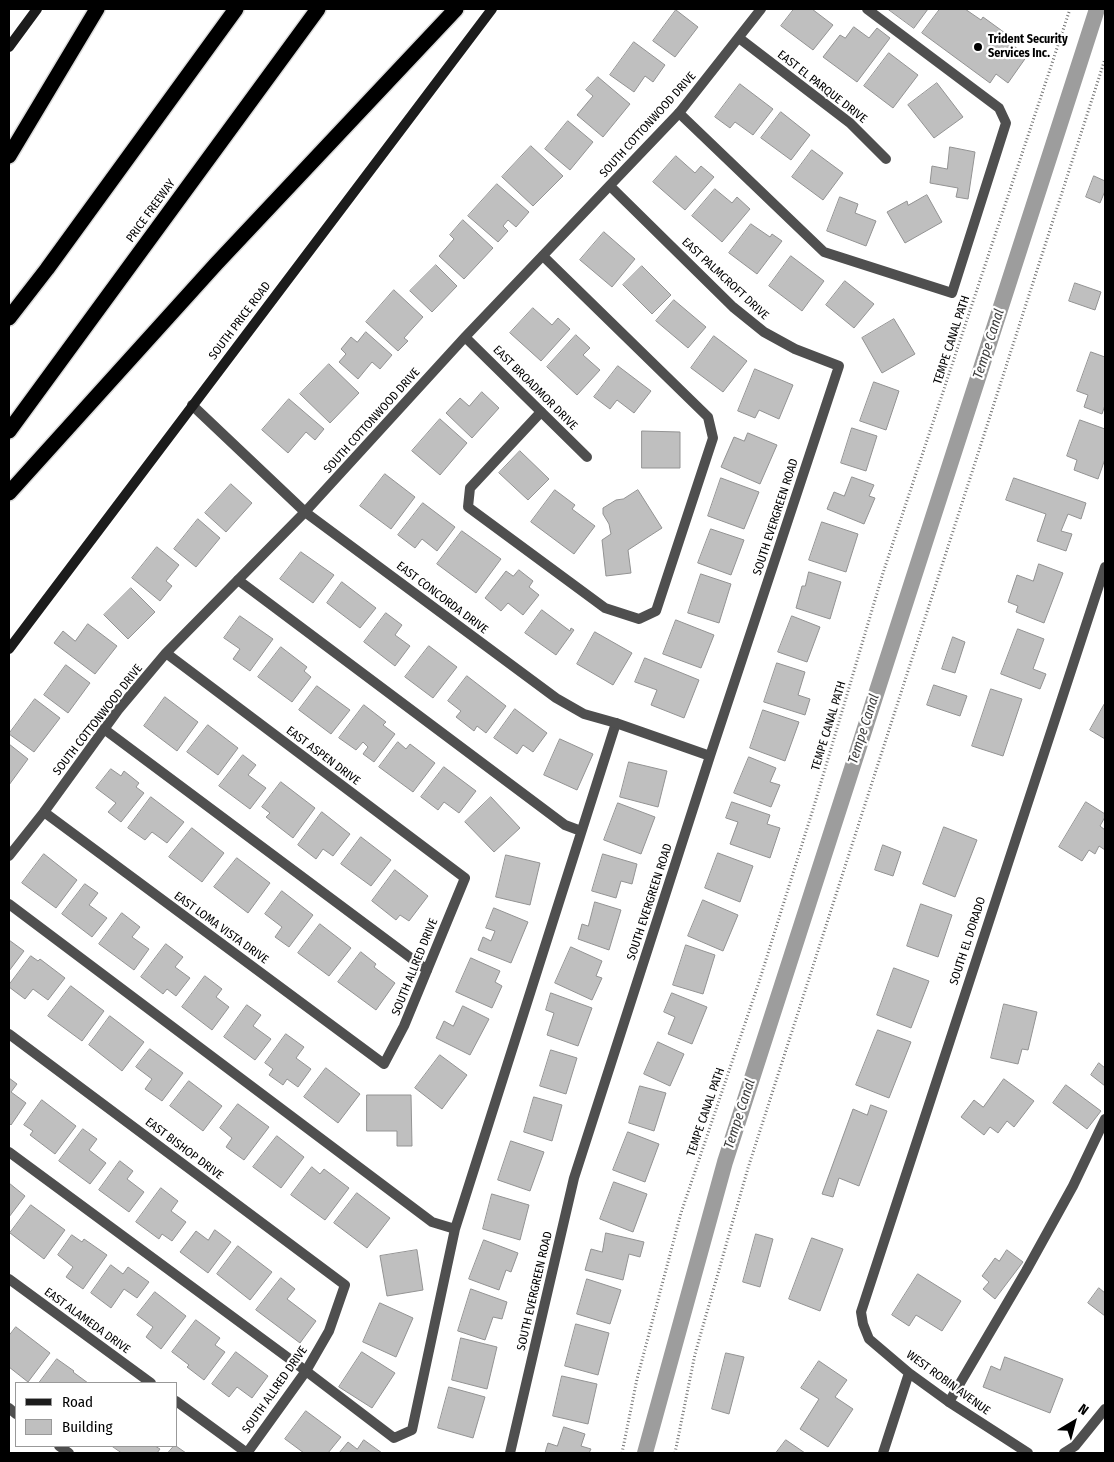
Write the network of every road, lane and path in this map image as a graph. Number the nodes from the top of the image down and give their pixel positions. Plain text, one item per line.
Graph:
1 (37, 9) edge
2 (97, 9) edge
3 (236, 9) edge
4 (318, 9) edge
5 (456, 9) edge
6 (492, 9) edge
7 (761, 9) edge
8 (867, 9) edge
9 (1070, 9) edge
10 (739, 38) junction
11 (9, 48) edge
12 (1105, 59) edge
13 (679, 113) junction
14 (9, 156) edge
15 (886, 159) dead end
16 (610, 186) junction
17 (543, 256) junction
18 (9, 318) edge
19 (465, 337) junction
20 (839, 366) joint
21 (192, 405) junction
22 (541, 412) junction
23 (9, 431) edge
24 (587, 457) dead end
25 (9, 493) edge
26 (305, 512) junction
27 (1105, 567) edge
28 (238, 580) junction
29 (9, 649) edge
30 (166, 653) junction
31 (616, 723) junction
32 (104, 729) junction
33 (710, 756) junction
34 (44, 812) junction
35 (581, 831) junction
36 (9, 856) edge
37 (465, 878) joint
38 (9, 904) edge
39 (427, 970) junction
40 (9, 1034) edge
41 (384, 1064) joint
42 (1105, 1120) edge
43 (9, 1152) edge
44 (455, 1229) junction
45 (9, 1279) edge
46 (345, 1285) joint
47 (863, 1324) joint
48 (306, 1371) junction
49 (909, 1373) junction
50 (151, 1382) edge
51 (178, 1402) edge
52 (949, 1402) junction
53 (1105, 1409) edge
54 (247, 1453) edge
55 (510, 1453) edge
56 (622, 1453) edge
57 (675, 1453) edge
58 (883, 1453) edge
59 (1028, 1453) edge
60 (1064, 1453) edge

1 - 11 main road
2 - 14 highway
3 - 18 highway
4 - 23 highway, PRICE FREEWAY
5 - 25 highway
6 - 21 main road, SOUTH PRICE ROAD
7 - 10 street, SOUTH COTTONWOOD DRIVE
8 - 13 street
9 - 56 path, TEMPE CANAL PATH
10 - 13 street, SOUTH COTTONWOOD DRIVE
10 - 15 street, EAST EL PARQUE DRIVE
12 - 57 path
13 - 16 street, SOUTH COTTONWOOD DRIVE
16 - 17 street, SOUTH COTTONWOOD DRIVE
16 - 20 street, EAST PALMCROFT DRIVE
17 - 19 street, SOUTH COTTONWOOD DRIVE
17 - 22 street
19 - 22 street, EAST BROADMOR DRIVE
19 - 26 street, SOUTH COTTONWOOD DRIVE
20 - 33 street, SOUTH EVERGREEN ROAD
21 - 26 street, EAST CONCORDA DRIVE
21 - 29 main road, SOUTH PRICE ROAD
22 - 24 street, EAST BROADMOR DRIVE
26 - 28 street, SOUTH COTTONWOOD DRIVE
26 - 31 street, EAST CONCORDA DRIVE
27 - 47 street, SOUTH EL DORADO
28 - 30 street, SOUTH COTTONWOOD DRIVE
28 - 35 street
30 - 32 street, SOUTH COTTONWOOD DRIVE
30 - 37 street, EAST ASPEN DRIVE
31 - 33 street, EAST CONCORDA DRIVE
31 - 35 street
32 - 34 street, SOUTH COTTONWOOD DRIVE
32 - 39 street
33 - 55 street, SOUTH EVERGREEN ROAD
34 - 36 street, SOUTH COTTONWOOD DRIVE
34 - 41 street, EAST LOMA VISTA DRIVE
35 - 44 street
37 - 39 street, SOUTH ALLRED DRIVE
38 - 44 street
39 - 41 street, SOUTH ALLRED DRIVE
40 - 46 street, EAST BISHOP DRIVE
42 - 52 street
43 - 48 street
44 - 48 street
45 - 50 street, EAST ALAMEDA DRIVE
46 - 48 street, SOUTH ALLRED DRIVE
47 - 49 street, WEST ROBIN AVENUE
48 - 54 street, SOUTH ALLRED DRIVE
49 - 52 street, WEST ROBIN AVENUE
49 - 58 street
51 - 54 street
52 - 59 street, WEST ROBIN AVENUE
53 - 60 street

